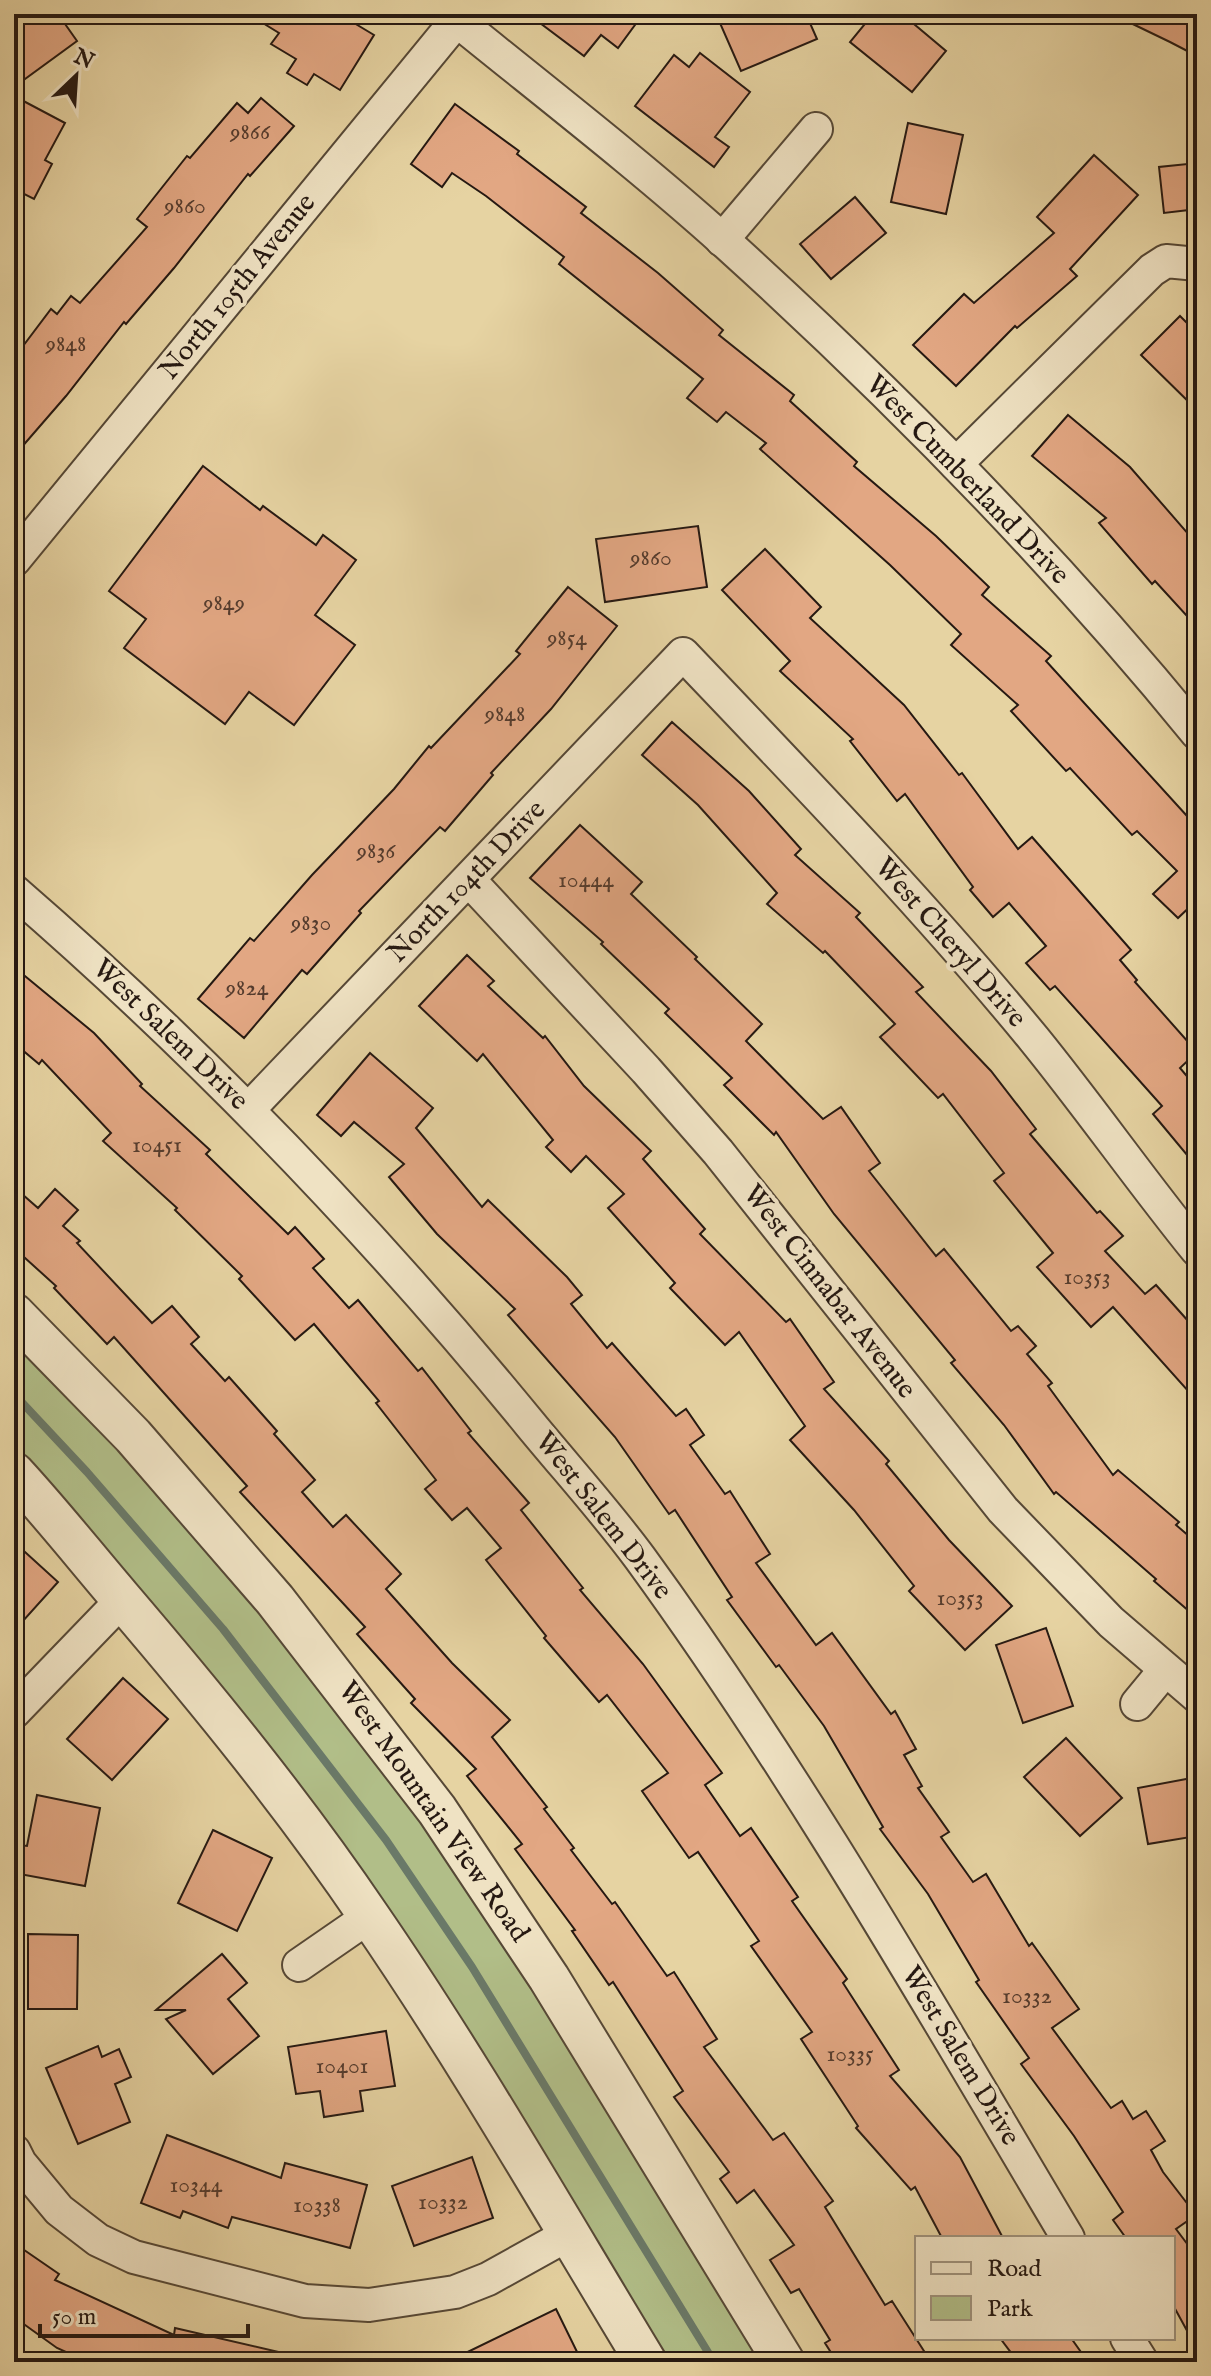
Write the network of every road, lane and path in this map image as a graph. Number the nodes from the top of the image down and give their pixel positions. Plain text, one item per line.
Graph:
1 (456, 16) edge
2 (816, 129) dead end
3 (722, 240) junction
4 (1197, 264) edge
5 (956, 464) junction
6 (14, 560) edge
7 (683, 654) joint
8 (1197, 733) edge
9 (469, 880) junction
10 (14, 891) edge
11 (249, 1109) junction
12 (1197, 1250) edge
13 (14, 1314) edge
14 (14, 1473) edge
15 (122, 1600) junction
16 (1165, 1670) junction
17 (1197, 1696) edge
18 (1137, 1704) dead end
19 (14, 1712) edge
20 (370, 1916) junction
21 (299, 1965) dead end
22 (14, 2151) edge
23 (569, 2234) junction
24 (1067, 2236) edge
25 (1128, 2340) edge
26 (646, 2362) edge
27 (784, 2362) edge
28 (1142, 2362) edge

1 - 3 street, West Cumberland Drive
1 - 6 street, North 105th Avenue
2 - 3 street
3 - 5 street, West Cumberland Drive
4 - 5 street
5 - 8 street, West Cumberland Drive
7 - 9 street, North 104th Drive
7 - 12 street, West Cheryl Drive
9 - 11 street, North 104th Drive
9 - 16 street, West Cinnabar Avenue
10 - 11 street, West Salem Drive
11 - 24 street, West Salem Drive
13 - 27 street, West Mountain View Road
14 - 15 street
15 - 19 street
15 - 20 street
16 - 17 street, West Cinnabar Avenue
16 - 18 street
20 - 21 street
20 - 23 street
22 - 23 street
23 - 26 street
25 - 28 street

